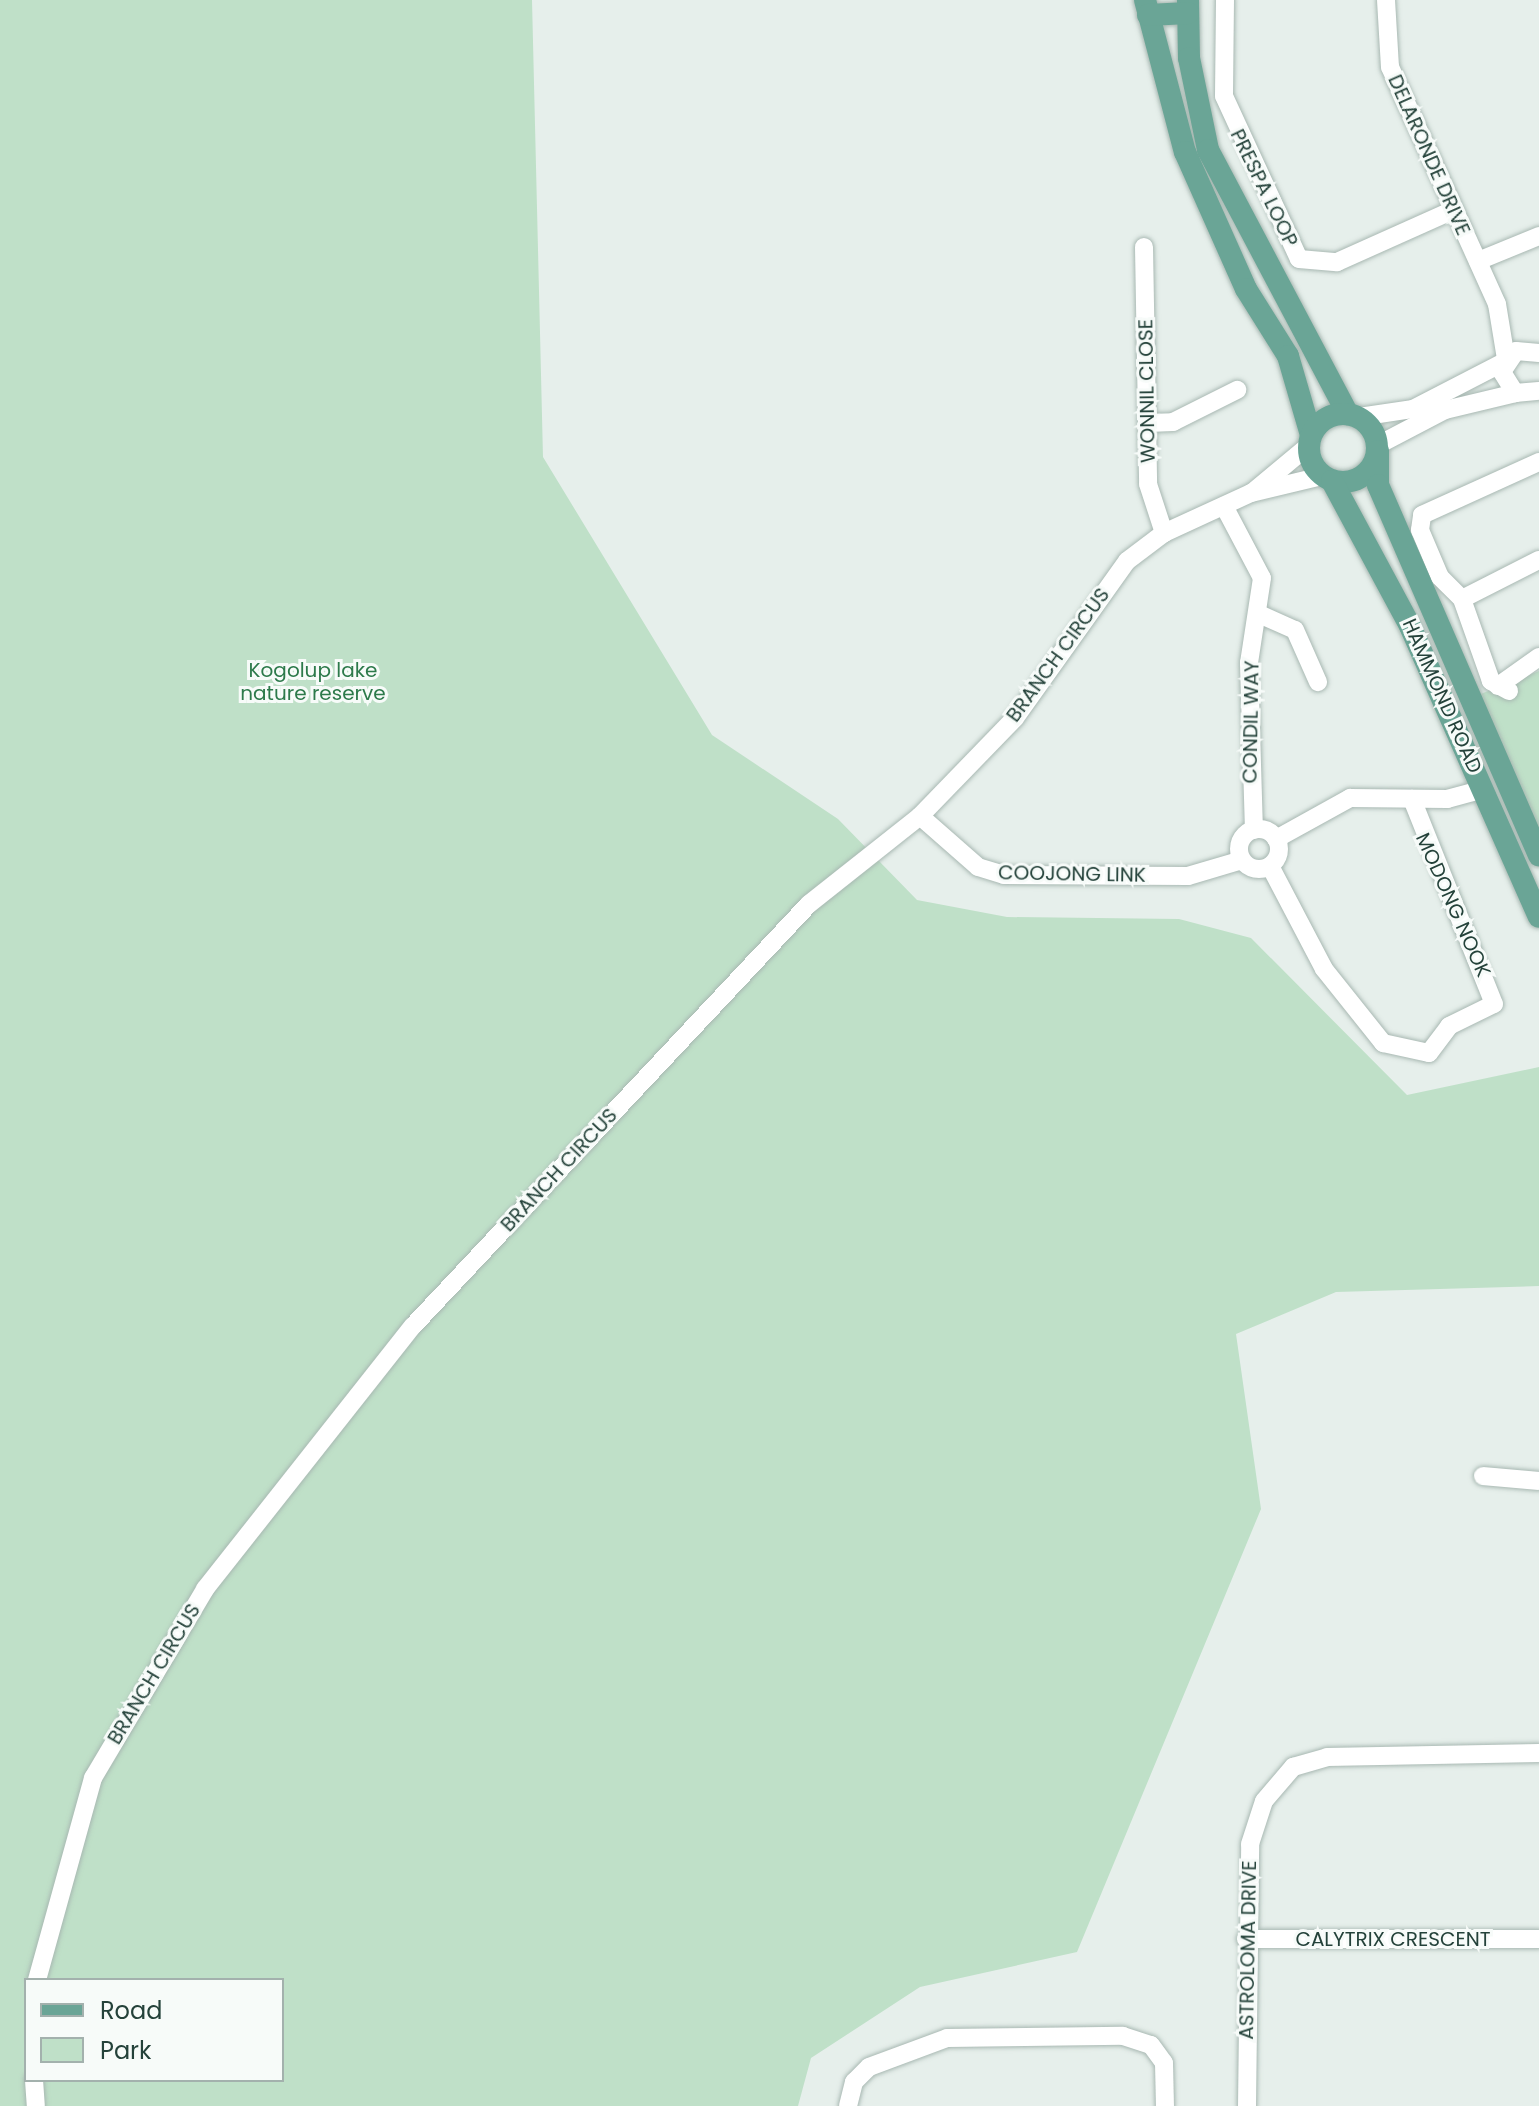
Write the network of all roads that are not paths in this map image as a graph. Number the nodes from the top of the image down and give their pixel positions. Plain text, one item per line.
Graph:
1 (1225, 0) edge
2 (1386, 0) edge
3 (1147, 7) edge
4 (1188, 7) edge
5 (1453, 210) junction
6 (1539, 236) edge
7 (1144, 247) dead end
8 (1478, 261) junction
9 (1497, 304) junction
10 (1536, 351) edge
11 (1505, 361) junction
12 (1237, 390) dead end
13 (1527, 393) edge
14 (1539, 410) edge
15 (1353, 416) junction
16 (1148, 423) junction
17 (1310, 441) junction
18 (1378, 448) junction
19 (1539, 462) edge
20 (1327, 478) junction
21 (1251, 493) junction
22 (1224, 506) junction
23 (1164, 533) junction
24 (1539, 560) edge
25 (1462, 599) junction
26 (1259, 614) junction
27 (1539, 657) edge
28 (1318, 682) dead end
29 (1484, 789) junction
30 (1412, 799) junction
31 (920, 816) junction
32 (1254, 830) junction
33 (1276, 839) junction
34 (1539, 855) edge
35 (1242, 860) junction
36 (1270, 866) junction
37 (1539, 917) edge
38 (1483, 1476) dead end
39 (1539, 1481) edge
40 (1539, 1753) edge
41 (1246, 1939) junction
42 (1539, 1939) edge
43 (38, 1978) edge
44 (34, 2082) edge
45 (36, 2106) edge
46 (848, 2106) edge
47 (1165, 2106) edge
48 (1247, 2106) edge

1 - 5 street, PRESPA LOOP
2 - 5 street, DELARONDE DRIVE
3 - 4 main road
3 - 17 main road
4 - 15 main road
5 - 8 street, DELARONDE DRIVE
6 - 8 street
7 - 16 street, WONNIL CLOSE
8 - 9 street, DELARONDE DRIVE
9 - 10 street, DELARONDE DRIVE
9 - 11 street, DELARONDE DRIVE
10 - 11 street
11 - 13 street, DELARONDE DRIVE
11 - 15 street
12 - 16 street
13 - 14 street
13 - 18 street
15 - 17 main road
15 - 18 main road
16 - 23 street, WONNIL CLOSE
17 - 20 main road
17 - 21 street, BRANCH CIRCUS
18 - 20 main road
18 - 34 main road, HAMMOND ROAD
19 - 25 street
20 - 21 street, BRANCH CIRCUS
20 - 29 main road, HAMMOND ROAD
21 - 22 street, BRANCH CIRCUS
22 - 23 street, BRANCH CIRCUS
22 - 26 street, CONDIL WAY
23 - 31 street, BRANCH CIRCUS
24 - 25 street
25 - 27 street
26 - 28 street
26 - 32 street, CONDIL WAY
29 - 30 street
29 - 37 main road, HAMMOND ROAD
30 - 33 street
30 - 36 street, MODONG NOOK
31 - 35 street, COOJONG LINK
31 - 43 street, BRANCH CIRCUS
32 - 33 street
32 - 35 street
33 - 36 street
35 - 36 street
38 - 39 street
40 - 41 street, ASTROLOMA DRIVE
41 - 42 street, CALYTRIX CRESCENT
41 - 48 street, ASTROLOMA DRIVE
44 - 45 street
46 - 47 street

